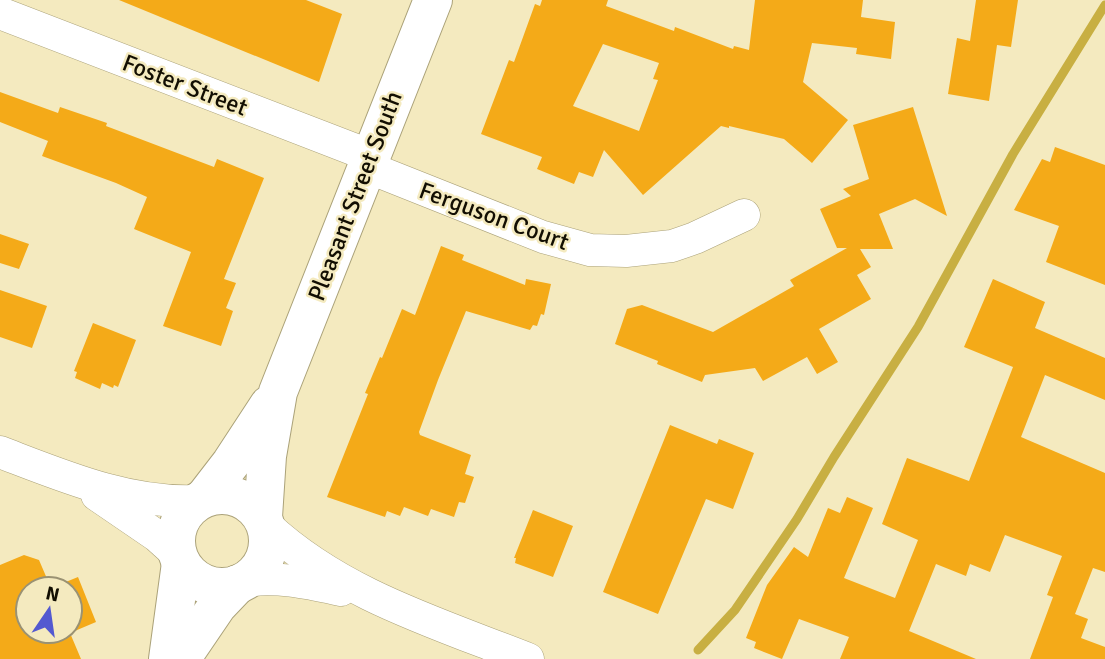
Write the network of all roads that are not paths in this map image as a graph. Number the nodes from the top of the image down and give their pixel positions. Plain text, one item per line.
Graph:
1 (433, 0) edge
2 (0, 13) edge
3 (369, 162) junction
4 (744, 215) dead end
5 (278, 392) junction
6 (0, 452) edge
7 (77, 482) junction
8 (201, 499) junction
9 (265, 522) junction
10 (179, 559) junction
11 (241, 582) junction
12 (370, 596) junction
13 (168, 659) edge
14 (181, 659) edge
15 (528, 659) edge

1 - 3 street, Pleasant Street South
2 - 3 street, Foster Street
3 - 4 street, Ferguson Court
3 - 5 street, Pleasant Street South
5 - 8 street, Pleasant Street South
5 - 9 street, Pleasant Street South
6 - 7 street
7 - 8 street
7 - 10 street
8 - 9 street
8 - 10 street
9 - 11 street
9 - 12 street
10 - 11 street
10 - 13 street
11 - 12 street
11 - 14 street
12 - 15 street

